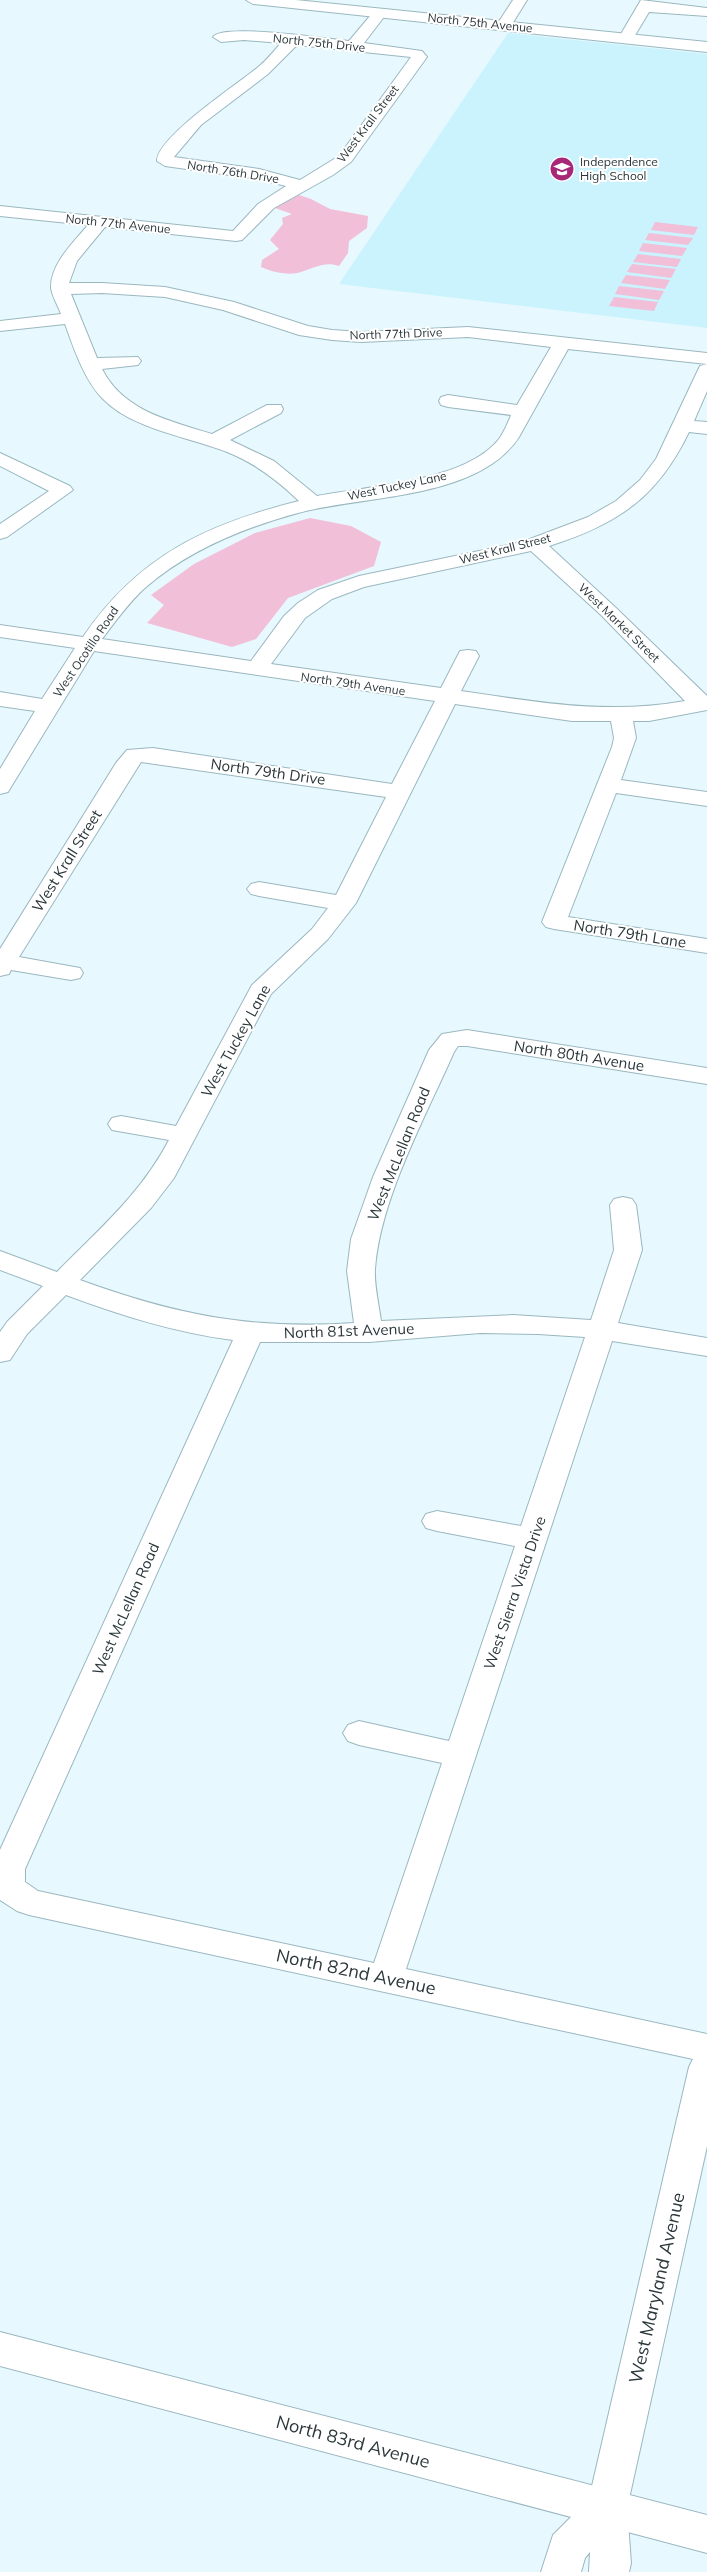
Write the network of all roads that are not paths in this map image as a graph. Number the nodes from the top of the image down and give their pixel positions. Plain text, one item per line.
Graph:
1 (253, 0) edge
2 (520, 0) edge
3 (272, 1) edge
4 (647, 3) edge
5 (707, 12) edge
6 (380, 13) junction
7 (504, 26) junction
8 (220, 37) dead end
9 (626, 39) junction
10 (293, 40) junction
11 (353, 46) junction
12 (707, 47) edge
13 (417, 54) joint
14 (301, 185) junction
15 (0, 211) edge
16 (100, 223) junction
17 (236, 236) joint
18 (60, 289) junction
19 (71, 318) junction
20 (0, 326) edge
21 (563, 342) junction
22 (707, 359) edge
23 (132, 361) dead end
24 (92, 364) junction
25 (707, 370) edge
26 (448, 402) dead end
27 (274, 409) dead end
28 (523, 410) junction
29 (682, 425) junction
30 (707, 428) edge
31 (214, 441) junction
32 (0, 459) edge
33 (313, 503) junction
34 (0, 533) edge
35 (535, 544) junction
36 (0, 632) edge
37 (89, 644) junction
38 (468, 656) dead end
39 (257, 670) junction
40 (448, 698) junction
41 (0, 699) edge
42 (704, 704) edge
43 (50, 707) junction
44 (621, 716) junction
45 (135, 755) joint
46 (610, 785) junction
47 (0, 787) edge
48 (400, 792) junction
49 (707, 799) edge
50 (259, 889) dead end
51 (344, 903) junction
52 (707, 946) edge
53 (2, 966) edge
54 (71, 973) dead end
55 (451, 1039) joint
56 (707, 1076) edge
57 (121, 1124) dead end
58 (185, 1135) junction
59 (623, 1205) dead end
60 (0, 1260) edge
61 (61, 1282) junction
62 (601, 1329) junction
63 (251, 1332) junction
64 (369, 1333) junction
65 (707, 1347) edge
66 (0, 1353) edge
67 (437, 1521) dead end
68 (533, 1539) junction
69 (359, 1733) dead end
70 (460, 1755) junction
71 (8, 1888) joint
72 (386, 1979) junction
73 (707, 2048) edge
74 (707, 2067) edge
75 (0, 2349) edge
76 (607, 2508) junction
77 (707, 2534) edge
78 (561, 2572) edge
79 (609, 2572) edge

1 - 3 street, North 75th Avenue
2 - 7 street
3 - 6 street, North 75th Avenue
4 - 5 street
4 - 9 street
6 - 7 street, North 75th Avenue
6 - 11 street
7 - 9 street, North 75th Avenue
8 - 10 street, North 75th Drive
9 - 12 street, North 75th Avenue
10 - 11 street, North 75th Drive
10 - 14 street, North 76th Drive
11 - 13 street, North 75th Drive
13 - 14 street, West Krall Street
14 - 17 street, West Krall Street
15 - 16 street, North 77th Avenue
16 - 17 street, North 77th Avenue
16 - 18 street
18 - 19 street
18 - 21 street, North 77th Drive
19 - 20 street
19 - 24 street
21 - 22 street, North 77th Drive
21 - 28 street, West Tuckey Lane
23 - 24 street
24 - 31 street
25 - 29 street, West Krall Street
26 - 28 street
27 - 31 street
28 - 33 street, West Tuckey Lane
29 - 30 street
29 - 35 street, West Krall Street
31 - 33 street
32 - 34 street
33 - 37 street, West Ocotillo Road
35 - 39 street, West Krall Street
35 - 42 street, West Market Street
36 - 37 street, North 79th Avenue
37 - 39 street, North 79th Avenue
37 - 43 street, West Ocotillo Road
38 - 40 street, West Tuckey Lane
39 - 40 street, North 79th Avenue
40 - 44 street, North 79th Avenue
40 - 48 street, West Tuckey Lane
41 - 43 street
42 - 44 street, North 79th Avenue
43 - 47 street, West Ocotillo Road
44 - 46 street
45 - 48 street, North 79th Drive
45 - 53 street, West Krall Street
46 - 49 street
46 - 52 street, North 79th Lane
48 - 51 street, West Tuckey Lane
50 - 51 street
51 - 58 street, West Tuckey Lane
53 - 54 street
55 - 56 street, North 80th Avenue
55 - 64 street, West McLellan Road
57 - 58 street
58 - 61 street, West Tuckey Lane
59 - 62 street, West Sierra Vista Drive
60 - 61 street, North 81st Avenue
61 - 63 street, North 81st Avenue
61 - 66 street, West Tuckey Lane
62 - 64 street, North 81st Avenue
62 - 65 street, North 81st Avenue
62 - 68 street, West Sierra Vista Drive
63 - 64 street, North 81st Avenue
63 - 71 street, West McLellan Road
67 - 68 street
68 - 70 street, West Sierra Vista Drive
69 - 70 street
70 - 72 street, West Sierra Vista Drive
71 - 72 street, North 82nd Avenue
72 - 73 street, North 82nd Avenue
74 - 76 street, West Maryland Avenue
75 - 76 street, North 83rd Avenue
76 - 77 street, North 83rd Avenue
76 - 78 street
76 - 79 street, West Maryland Avenue

